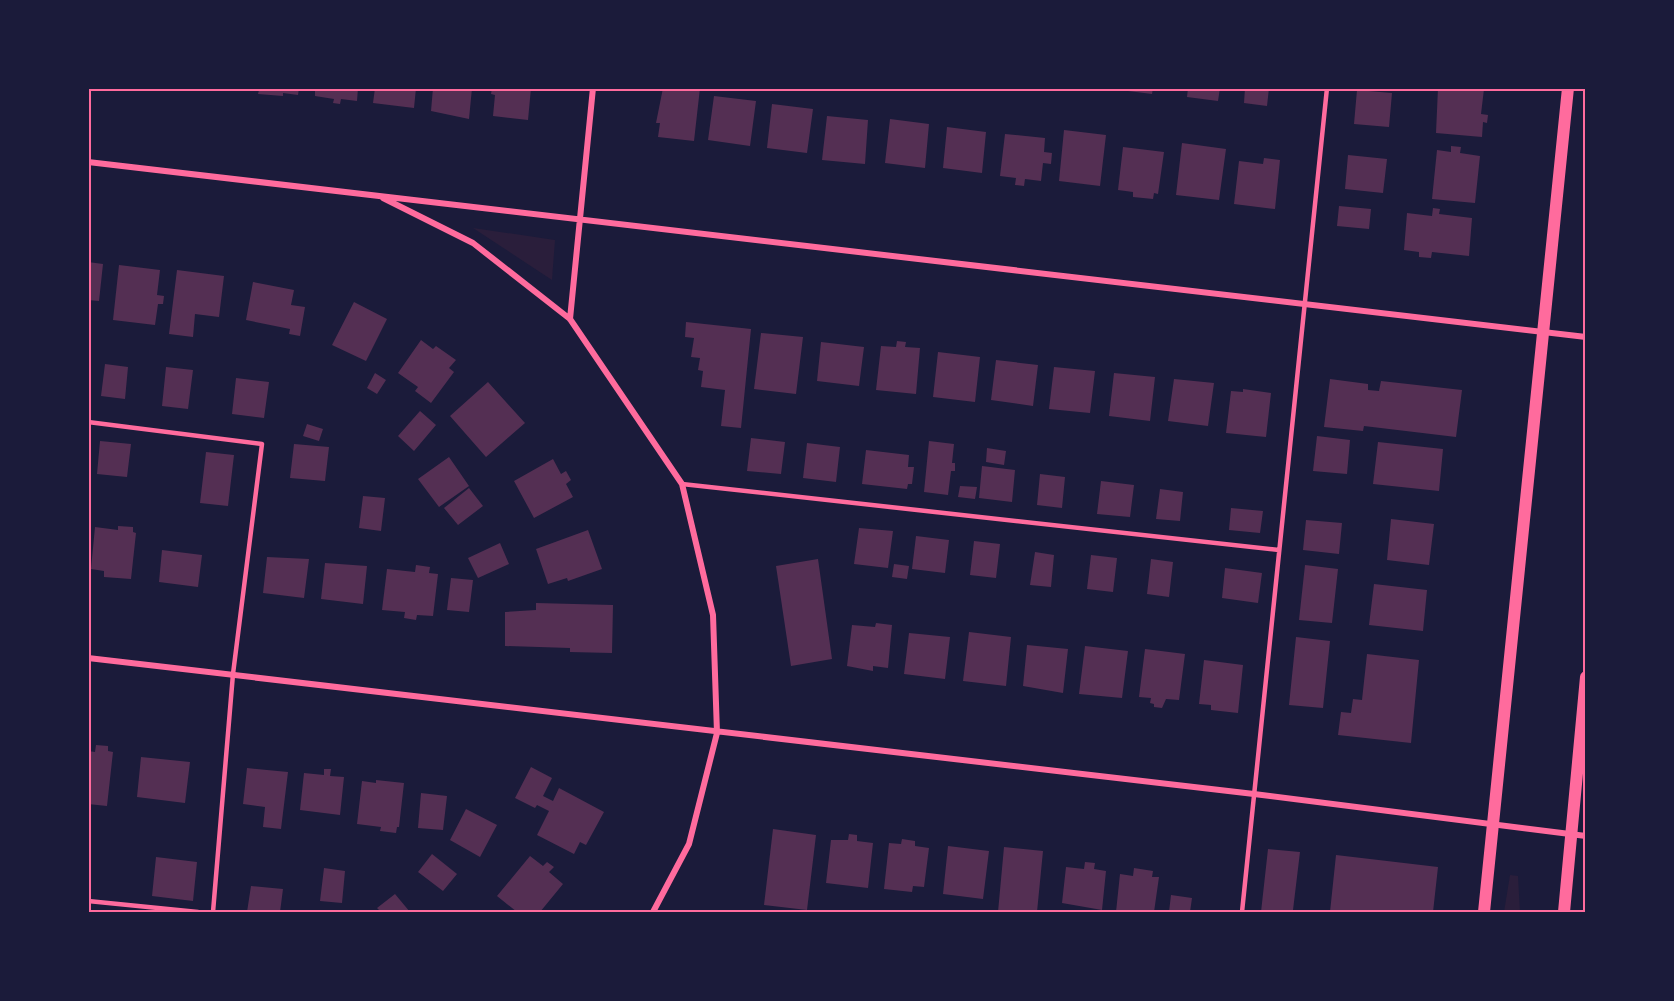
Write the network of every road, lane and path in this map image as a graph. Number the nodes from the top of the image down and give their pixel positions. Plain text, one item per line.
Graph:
1 (593, 88) edge
2 (1327, 88) edge
3 (1568, 88) edge
4 (88, 162) edge
5 (377, 195) junction
6 (579, 218) junction
7 (1304, 304) junction
8 (570, 319) junction
9 (1544, 333) junction
10 (1586, 337) edge
11 (88, 422) edge
12 (682, 484) junction
13 (1279, 550) junction
14 (88, 658) edge
15 (234, 674) junction
16 (1586, 677) edge
17 (717, 733) junction
18 (1254, 795) junction
19 (1491, 826) junction
20 (1570, 835) junction
21 (1586, 836) edge
22 (88, 901) edge
23 (198, 912) edge
24 (213, 912) edge
25 (653, 912) edge
26 (1242, 912) edge
27 (1484, 912) edge
28 (1564, 912) edge

1 - 6 street
2 - 7 lane
3 - 9 main road
4 - 5 street
5 - 6 street
5 - 8 street
6 - 7 street
6 - 8 street
7 - 9 street
7 - 13 lane
8 - 12 street
9 - 10 street
9 - 19 main road
11 - 15 lane
12 - 13 lane
12 - 17 street
13 - 18 lane
14 - 15 street
15 - 17 street
15 - 24 lane
16 - 20 main road
17 - 18 street
17 - 25 street
18 - 19 street
18 - 26 lane
19 - 20 street
19 - 27 main road
20 - 21 street
20 - 28 main road
22 - 23 lane

